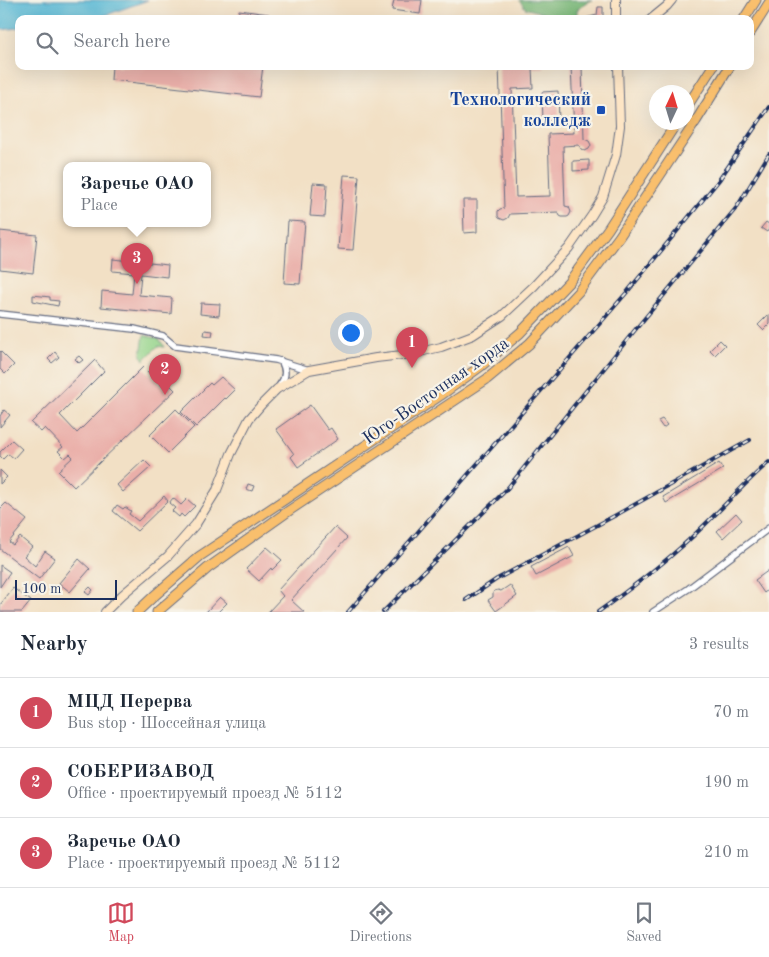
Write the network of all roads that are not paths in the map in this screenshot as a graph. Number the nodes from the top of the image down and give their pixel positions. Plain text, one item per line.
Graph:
1 (616, 0) edge
2 (672, 0) edge
3 (756, 0) edge
4 (769, 3) edge
5 (616, 15) edge
6 (656, 15) edge
7 (747, 15) edge
8 (754, 27) edge
9 (618, 70) edge
10 (710, 70) edge
11 (727, 70) edge
12 (694, 96) edge
13 (672, 130) edge
14 (0, 314) edge
15 (281, 361) junction
16 (309, 370) junction
17 (277, 389) junction
18 (769, 528) edge
19 (105, 612) edge
20 (137, 612) edge
21 (157, 612) edge
22 (653, 612) edge

1 - 5 main road
2 - 6 main road
3 - 7 main road
4 - 8 main road
9 - 16 main road
10 - 12 main road
11 - 21 main road, Юго-Восточная хорда
13 - 20 main road, Юго-Восточная хорда
14 - 15 street
15 - 16 street
15 - 17 street
16 - 17 main road
17 - 19 main road
18 - 22 street

